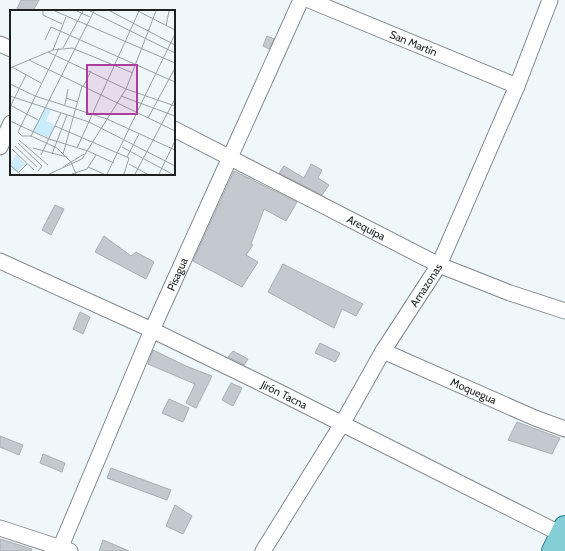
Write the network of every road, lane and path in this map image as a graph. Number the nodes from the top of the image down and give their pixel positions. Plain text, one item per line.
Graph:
1 (302, 0) edge
2 (309, 0) edge
3 (550, 0) edge
4 (0, 44) edge
5 (10, 49) edge
6 (517, 86) junction
7 (10, 125) edge
8 (175, 130) edge
9 (0, 147) edge
10 (230, 157) junction
11 (0, 262) edge
12 (439, 265) junction
13 (565, 311) edge
14 (152, 330) junction
15 (384, 351) junction
16 (342, 424) junction
17 (565, 429) edge
18 (0, 528) edge
19 (561, 537) edge
20 (64, 550) edge
21 (263, 551) edge

1 - 10 street, Pisagua
2 - 6 street, San Martín
3 - 6 street, Amazonas
4 - 5 street
6 - 12 street, Amazonas
7 - 9 street
8 - 10 street, Arequipa
10 - 12 street, Arequipa
10 - 14 street, Pisagua
11 - 14 street, Jirón Tacna
12 - 13 street, Arequipa
12 - 15 street, Amazonas
14 - 16 street, Jirón Tacna
14 - 20 street, Pisagua
15 - 16 street, Amazonas
15 - 17 street, Moquegua
16 - 19 street, Jirón Tacna
16 - 21 street, Amazonas
18 - 20 street

